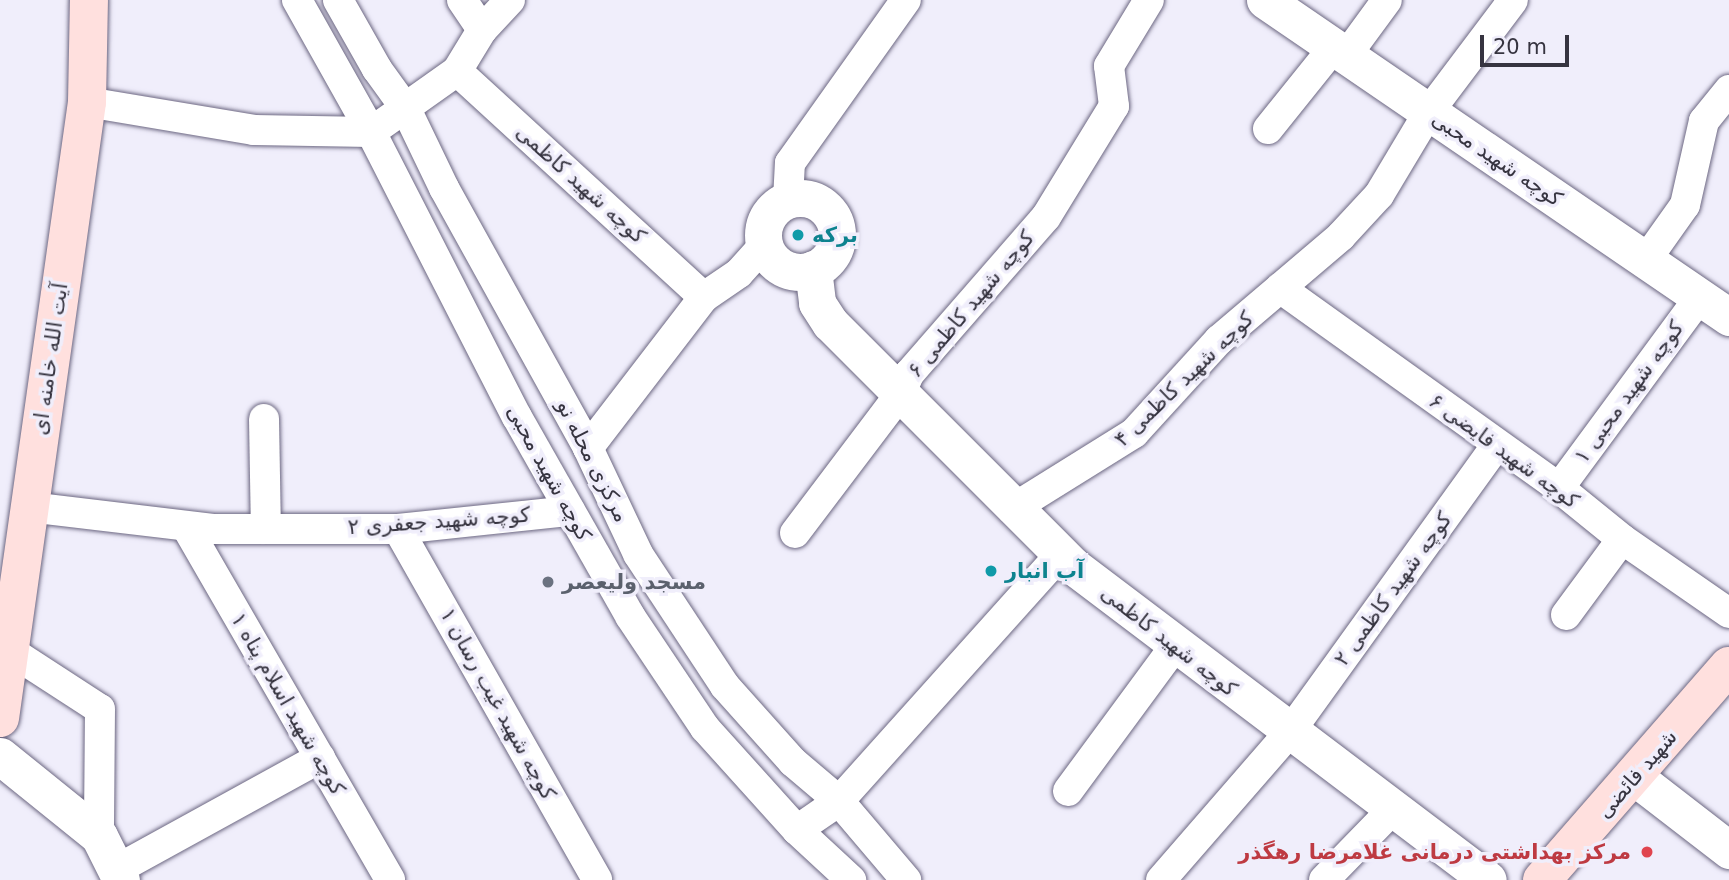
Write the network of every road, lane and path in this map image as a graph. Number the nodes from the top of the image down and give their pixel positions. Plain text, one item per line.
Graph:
1 (89, 0) edge
2 (297, 0) edge
3 (338, 0) edge
4 (462, 0) edge
5 (510, 0) edge
6 (906, 0) edge
7 (1149, 0) edge
8 (1265, 0) edge
9 (1387, 0) edge
10 (1513, 0) edge
11 (482, 30) junction
12 (1340, 52) junction
13 (457, 71) junction
14 (1729, 90) edge
15 (88, 102) junction
16 (406, 108) junction
17 (1428, 113) junction
18 (1268, 129) dead end
19 (371, 132) junction
20 (788, 200) junction
21 (764, 245) junction
22 (1646, 260) junction
23 (813, 269) junction
24 (1280, 288) junction
25 (704, 297) junction
26 (1714, 307) edge
27 (901, 393) junction
28 (264, 419) dead end
29 (1496, 445) junction
30 (589, 448) junction
31 (1559, 488) junction
32 (29, 507) junction
33 (1012, 509) junction
34 (570, 511) junction
35 (187, 527) junction
36 (266, 528) junction
37 (398, 528) junction
38 (795, 533) dead end
39 (1622, 540) junction
40 (1061, 554) junction
41 (1729, 613) edge
42 (1566, 615) dead end
43 (1174, 647) junction
44 (9, 650) junction
45 (1729, 666) edge
46 (0, 718) edge
47 (1289, 733) junction
48 (0, 756) edge
49 (320, 758) junction
50 (1636, 778) junction
51 (1068, 791) dead end
52 (839, 801) junction
53 (1393, 809) junction
54 (797, 830) junction
55 (99, 836) junction
56 (1729, 850) edge
57 (118, 875) edge
58 (390, 880) edge
59 (597, 880) edge
60 (851, 880) edge
61 (906, 880) edge
62 (1161, 880) edge
63 (1324, 880) edge
64 (1488, 880) edge
65 (1542, 880) edge

1 - 15 main road, آیت الله خامنه ای
2 - 19 street
3 - 16 street, مرکزی محله نو
4 - 11 street
5 - 11 street
6 - 20 street
7 - 27 street, کوچه شهید کاظمی ۶
8 - 12 street, کوچه شهید محبی
9 - 12 street
10 - 17 street, کوچه شهید کاظمی ۴
11 - 13 street
12 - 17 street, کوچه شهید محبی
12 - 18 street
13 - 16 street
13 - 25 street, کوچه شهید کاظمی
14 - 22 street
15 - 19 street
15 - 32 main road, آیت الله خامنه ای
16 - 19 street
16 - 30 street, مرکزی محله نو
17 - 22 street, کوچه شهید محبی
17 - 24 street, کوچه شهید کاظمی ۴
19 - 34 street, کوچه شهید محبی
20 - 21 street
20 - 23 street
21 - 23 street
21 - 25 street
22 - 26 street, کوچه شهید محبی
23 - 27 street, کوچه شهید کاظمی
24 - 29 street, کوچه شهید فایضی ۶
24 - 33 street, کوچه شهید کاظمی ۴
25 - 30 street
26 - 31 street, کوچه شهید محبی ۱
27 - 33 street, کوچه شهید کاظمی
27 - 38 street, کوچه شهید کاظمی ۶
28 - 36 street
29 - 31 street, کوچه شهید فایضی ۶
29 - 47 street, کوچه شهید کاظمی ۲
30 - 52 street, مرکزی محله نو
31 - 39 street, کوچه شهید فایضی ۶
32 - 35 street, کوچه شهید جعفری ۲
32 - 44 main road, آیت الله خامنه ای
33 - 40 street, کوچه شهید کاظمی
34 - 37 street, کوچه شهید جعفری ۲
34 - 54 street, کوچه شهید محبی
35 - 36 street, کوچه شهید جعفری ۲
35 - 49 street, کوچه شهید اسلام پناه ۱
36 - 37 street, کوچه شهید جعفری ۲
37 - 59 street, کوچه شهید غیب رسان ۱
39 - 41 street, کوچه شهید فایضی ۶
39 - 42 street
40 - 43 street, کوچه شهید کاظمی
40 - 52 street
43 - 47 street, کوچه شهید کاظمی
43 - 51 street
44 - 46 main road, آیت الله خامنه ای
44 - 55 street
45 - 50 main road, شهید فائضی
47 - 53 street, کوچه شهید کاظمی
47 - 62 street, کوچه شهید کاظمی ۲
48 - 55 street
49 - 57 street
49 - 58 street, کوچه شهید اسلام پناه ۱
50 - 56 street
50 - 65 main road, شهید فائضی
52 - 54 street
52 - 61 street, مرکزی محله نو
53 - 63 street
53 - 64 street, کوچه شهید کاظمی
54 - 60 street, کوچه شهید محبی
55 - 57 street

